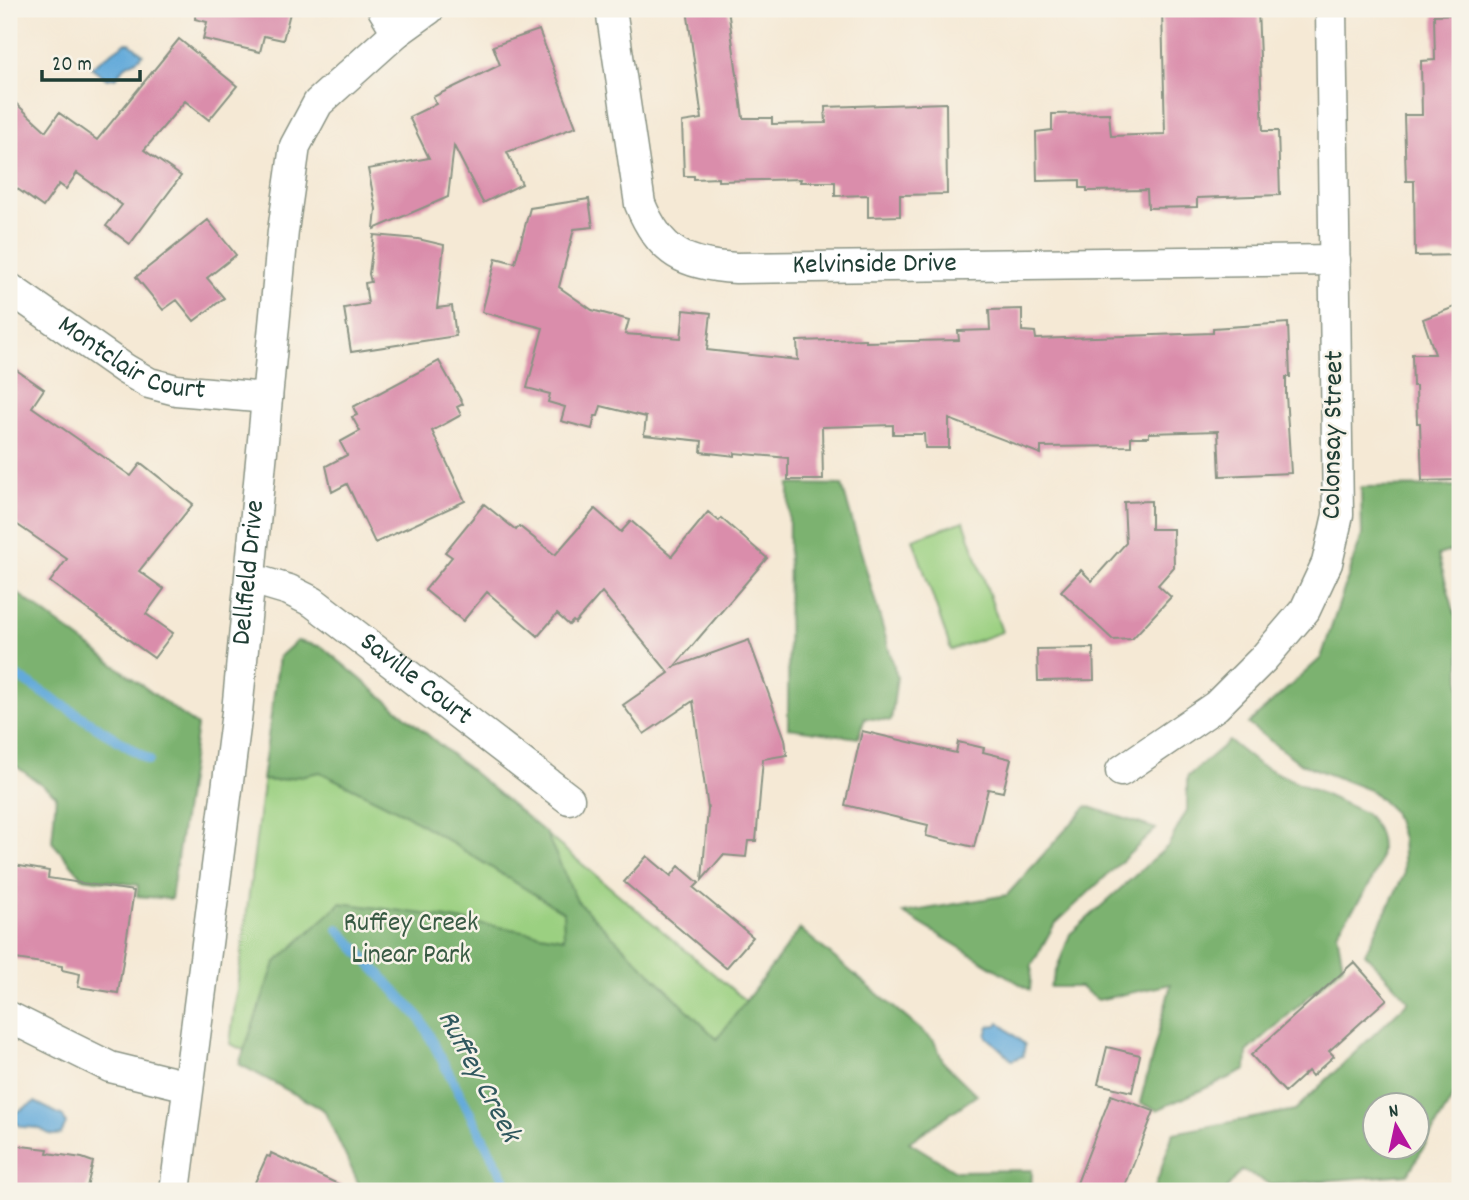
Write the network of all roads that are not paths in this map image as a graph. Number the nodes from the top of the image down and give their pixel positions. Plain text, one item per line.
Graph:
1 (429, 9) edge
2 (611, 9) edge
3 (1331, 9) edge
4 (390, 21) edge
5 (1335, 260) junction
6 (9, 288) edge
7 (267, 398) junction
8 (251, 579) junction
9 (1121, 771) dead end
10 (569, 799) dead end
11 (9, 1017) edge
12 (188, 1086) junction
13 (174, 1191) edge

1 - 4 street, Dellfield Drive
2 - 5 street, Kelvinside Drive
3 - 5 street, Colonsay Street
4 - 7 street, Dellfield Drive
5 - 9 street, Colonsay Street
6 - 7 street, Montclair Court
7 - 8 street, Dellfield Drive
8 - 10 street, Saville Court
8 - 12 street, Dellfield Drive
11 - 12 street
12 - 13 street, Dellfield Drive

